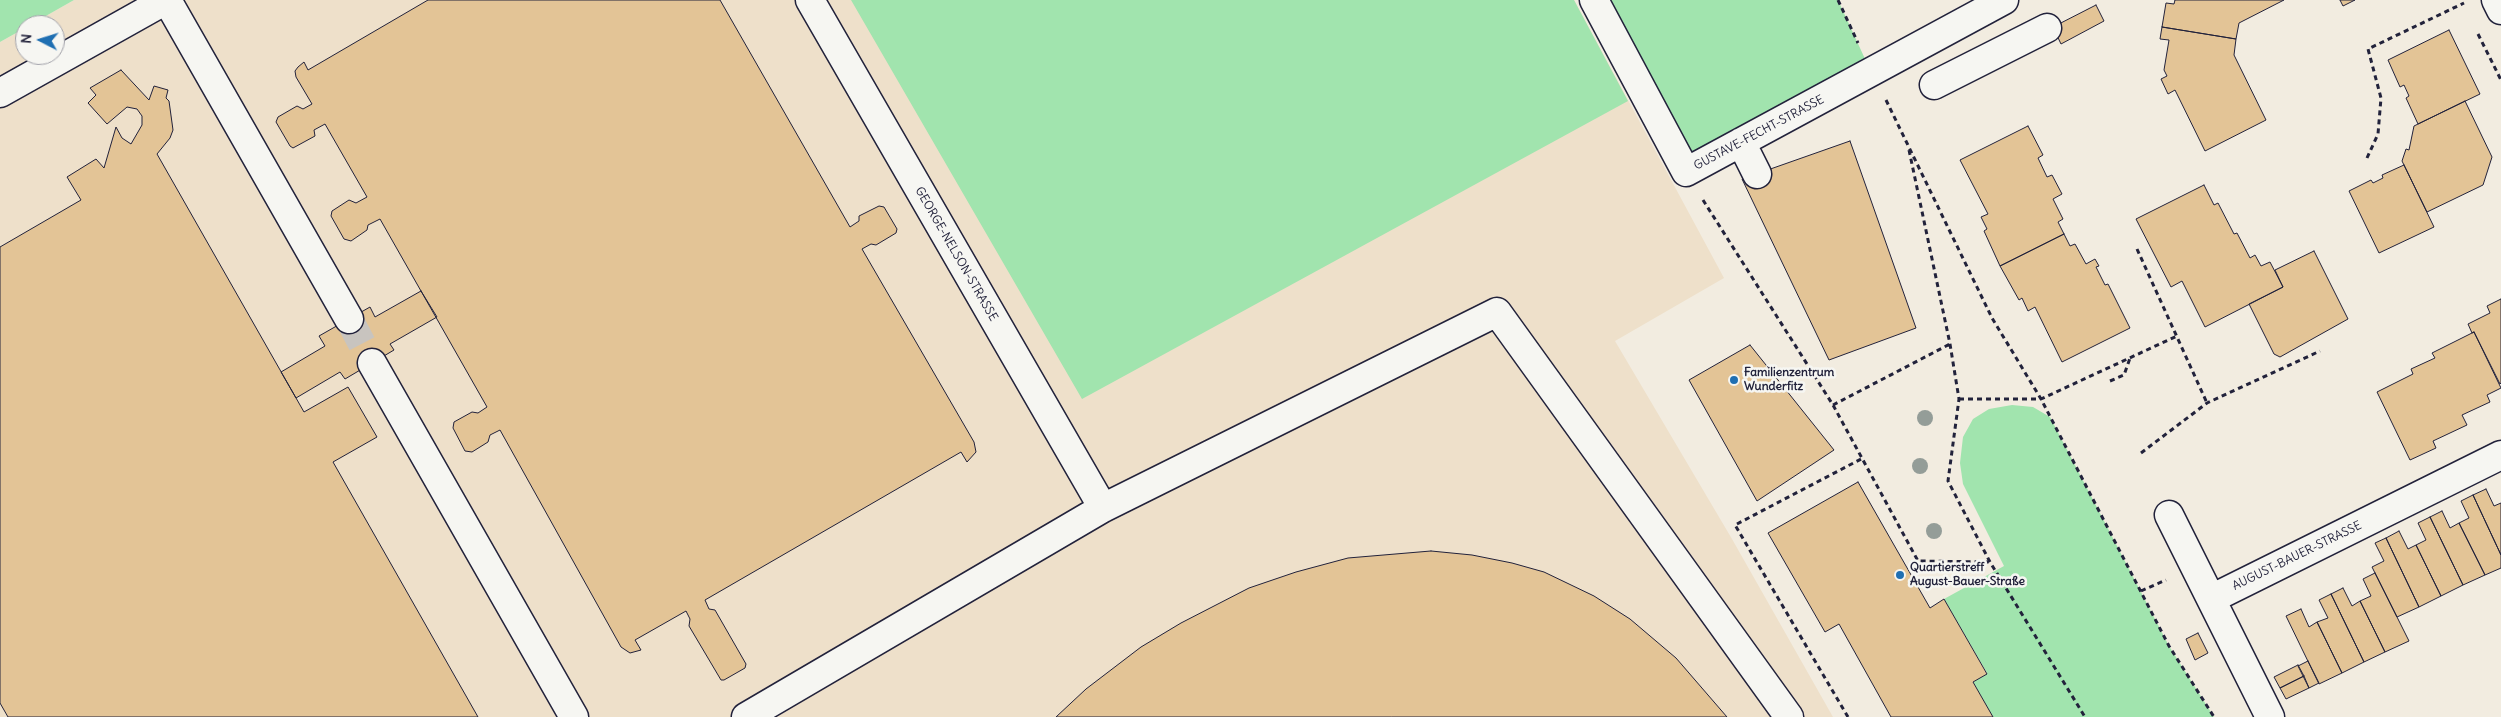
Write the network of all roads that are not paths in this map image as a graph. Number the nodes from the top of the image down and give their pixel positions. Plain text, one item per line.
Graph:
1 (166, 0) edge
2 (810, 0) edge
3 (1594, 0) edge
4 (2003, 0) edge
5 (2496, 0) edge
6 (2501, 10) edge
7 (2047, 28) dead end
8 (1918, 46) junction
9 (0, 93) edge
10 (1741, 142) junction
11 (1757, 174) dead end
12 (349, 319) tunnel mouth
13 (372, 363) tunnel mouth
14 (2501, 455) edge
15 (1102, 508) junction
16 (2169, 516) dead end
17 (2211, 599) junction
18 (574, 717) edge
19 (746, 717) edge
20 (1789, 717) edge
21 (2270, 717) edge

1 - 9 street
1 - 12 street
2 - 15 street, GEORGE-NELSON-STRASSE
3 - 10 street, GUSTAVE-FECHT-STRASSE
4 - 8 street, GUSTAVE-FECHT-STRASSE
5 - 6 street
7 - 8 street
8 - 10 street, GUSTAVE-FECHT-STRASSE
10 - 11 street
13 - 18 street
14 - 17 street, AUGUST-BAUER-STRASSE
15 - 19 street
15 - 20 street
16 - 17 street
17 - 21 street

